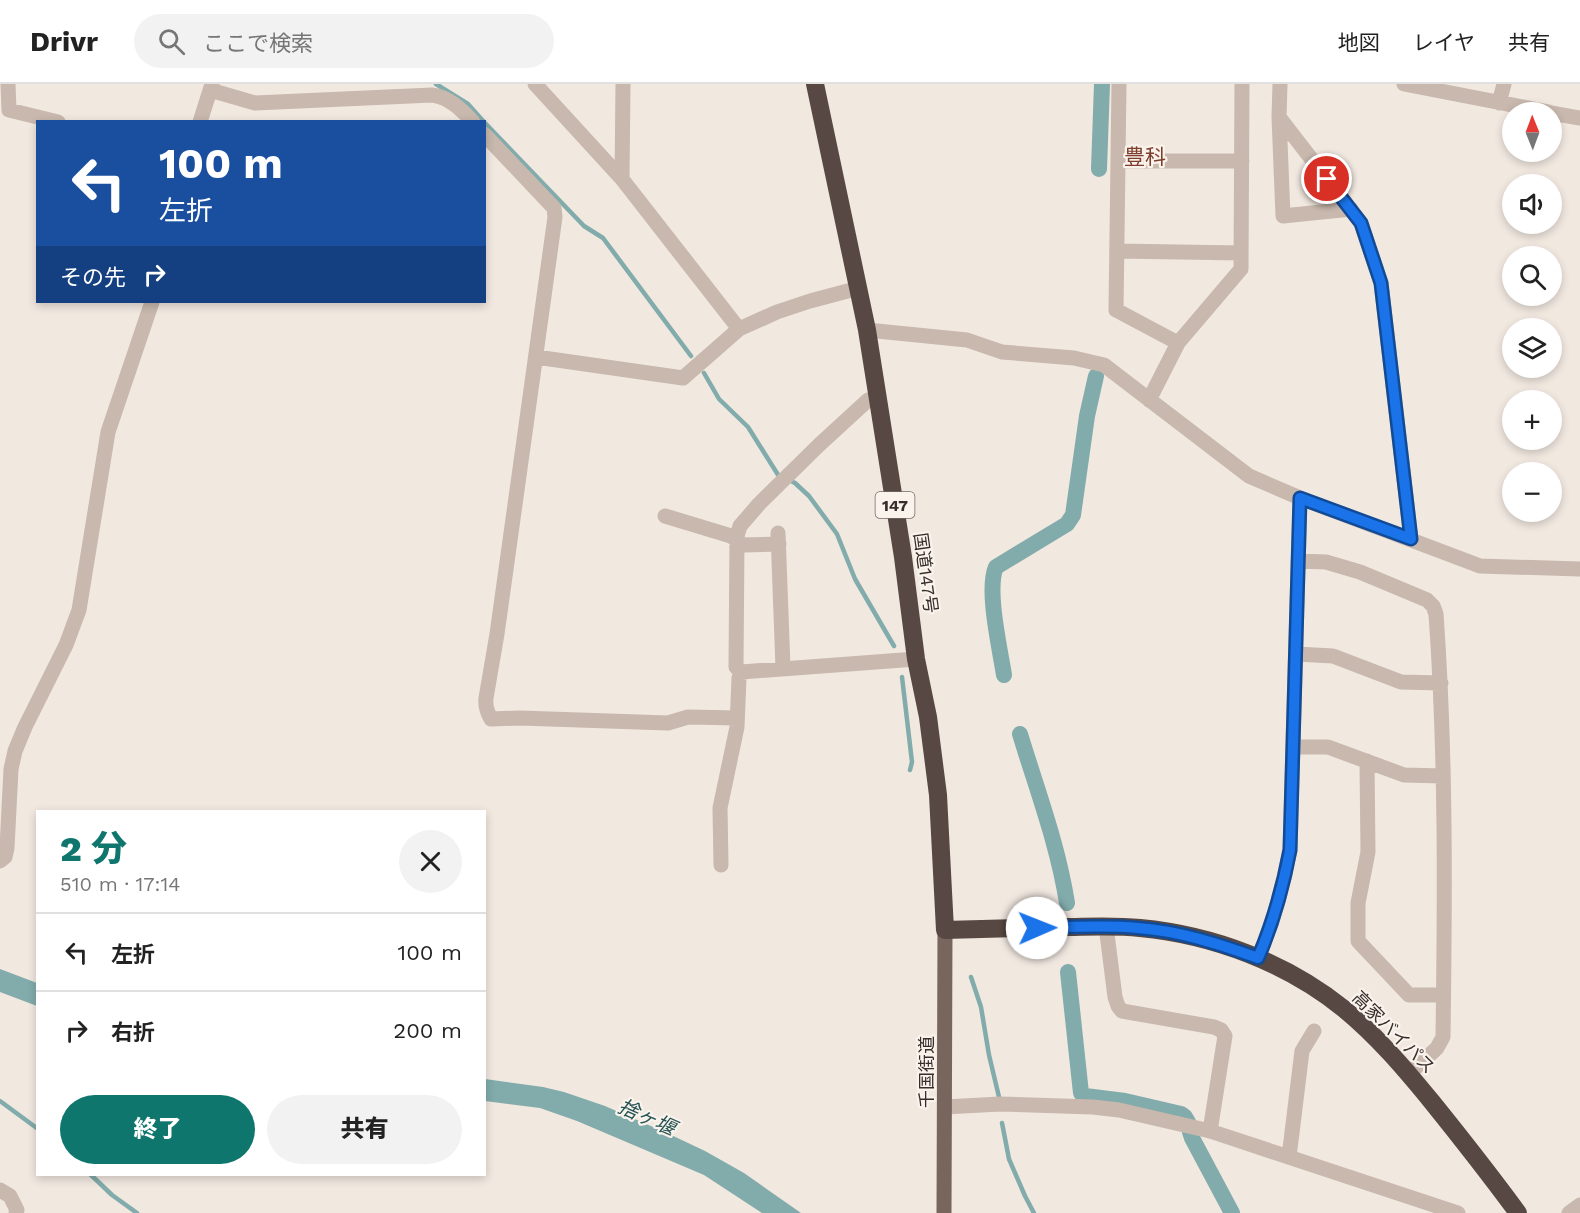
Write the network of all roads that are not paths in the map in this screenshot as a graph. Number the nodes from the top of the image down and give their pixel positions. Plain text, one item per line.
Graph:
1 (8, 84) edge
2 (535, 84) edge
3 (623, 84) edge
4 (815, 84) edge
5 (1119, 84) edge
6 (1242, 84) edge
7 (1280, 84) edge
8 (1404, 84) edge
9 (1504, 84) edge
10 (211, 87) edge
11 (1499, 103) junction
12 (1502, 104) edge
13 (1562, 115) edge
14 (1279, 117) junction
15 (1580, 118) edge
16 (50, 120) edge
17 (201, 120) edge
18 (471, 120) edge
19 (486, 136) edge
20 (1118, 161) junction
21 (1242, 161) junction
22 (622, 179) junction
23 (1351, 209) junction
24 (1117, 251) junction
25 (1241, 253) junction
26 (859, 288) junction
27 (152, 303) edge
28 (739, 329) junction
29 (867, 330) junction
30 (1178, 343) junction
31 (536, 357) junction
32 (878, 398) junction
33 (1149, 400) junction
34 (1300, 498) junction
35 (665, 516) dead end
36 (1411, 539) junction
37 (738, 543) junction
38 (1299, 561) junction
39 (1580, 568) edge
40 (1296, 654) junction
41 (916, 659) junction
42 (783, 668) junction
43 (741, 672) junction
44 (1441, 683) junction
45 (737, 718) junction
46 (1293, 747) junction
47 (1367, 761) junction
48 (1443, 776) junction
49 (0, 861) edge
50 (721, 866) dead end
51 (1106, 926) junction
52 (945, 930) junction
53 (1258, 958) junction
54 (1443, 995) junction
55 (1314, 1031) dead end
56 (1409, 1074) junction
57 (945, 1107) junction
58 (1210, 1131) junction
59 (1289, 1157) junction
60 (0, 1190) edge
61 (1580, 1204) edge
62 (16, 1213) edge
63 (944, 1213) edge
64 (1458, 1213) edge
65 (1518, 1213) edge
66 (1569, 1213) edge

1 - 16 street
2 - 22 street
3 - 22 street
4 - 26 highway, 国道147号 / 147
5 - 20 street
6 - 21 street
7 - 14 street
8 - 11 street
9 - 11 street
10 - 17 street
10 - 18 street
11 - 12 street
13 - 15 street
14 - 23 street
14 - 23 street
19 - 31 street
20 - 21 street
20 - 24 street
21 - 25 street
22 - 28 street
23 - 36 street
24 - 25 street
24 - 30 street
25 - 30 street
26 - 28 street
26 - 29 highway, 国道147号 / 147
27 - 49 street
28 - 31 street
29 - 32 highway, 国道147号 / 147
29 - 33 street
30 - 33 street
31 - 45 street
32 - 37 street
32 - 41 highway, 国道147号 / 147
33 - 34 street
34 - 36 street
34 - 38 street
35 - 37 street
36 - 39 street
37 - 42 street
37 - 43 street
38 - 40 street
38 - 44 street
40 - 44 street
40 - 46 street
41 - 42 street
41 - 52 highway, 国道147号 / 147
42 - 43 street
43 - 45 street
44 - 48 street
45 - 50 street
46 - 47 street
46 - 53 street
47 - 48 street
47 - 54 street
48 - 54 street
51 - 52 highway, 高家バイパス
51 - 53 highway, 高家バイパス
51 - 58 street
52 - 57 main road, 千国街道
53 - 56 highway, 高家バイパス
54 - 56 street
55 - 59 street
56 - 65 highway, 高家バイパス
57 - 58 street
57 - 63 main road, 千国街道
58 - 59 street
59 - 64 street
60 - 62 street
61 - 66 street

